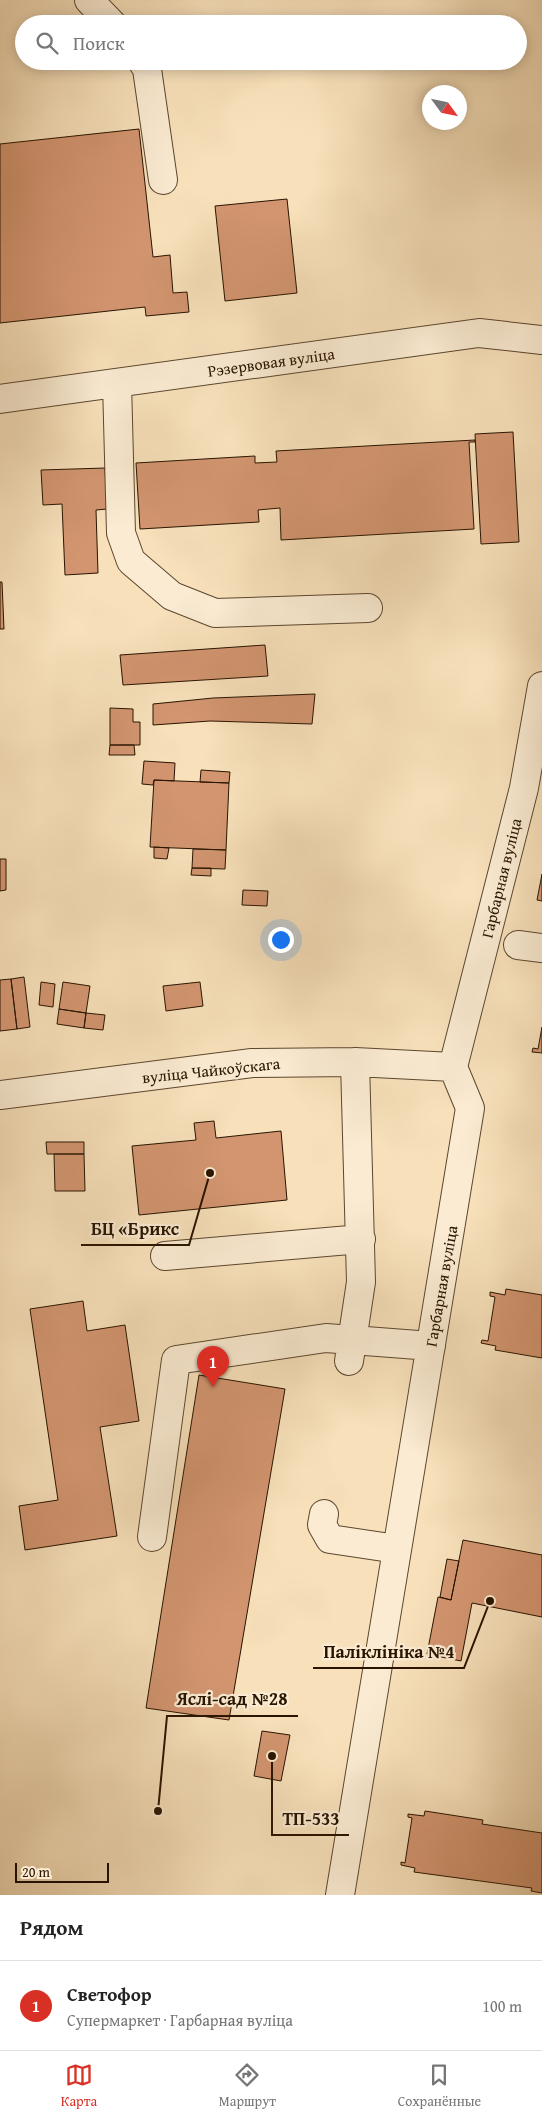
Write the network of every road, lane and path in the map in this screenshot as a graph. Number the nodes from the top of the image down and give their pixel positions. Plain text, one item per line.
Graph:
1 (89, 0) edge
2 (103, 15) edge
3 (147, 70) edge
4 (162, 180) dead end
5 (542, 340) edge
6 (117, 383) junction
7 (0, 399) edge
8 (368, 608) dead end
9 (542, 686) edge
10 (355, 1062) junction
11 (453, 1067) junction
12 (0, 1095) edge
13 (361, 1238) junction
14 (166, 1256) dead end
15 (431, 1346) junction
16 (352, 1350) junction
17 (324, 1514) dead end
18 (152, 1537) dead end
19 (397, 1549) junction
20 (340, 1895) edge

1 - 2 street
3 - 4 street
5 - 6 street, Рэзервовая вуліца
6 - 7 street, Рэзервовая вуліца
6 - 8 street
9 - 11 street, Гарбарная вуліца
10 - 11 street, вуліца Чайкоўскага
10 - 12 street, вуліца Чайкоўскага
10 - 13 street
11 - 15 street, Гарбарная вуліца
13 - 14 street
13 - 16 street
15 - 16 street
15 - 19 street, Гарбарная вуліца
16 - 18 street
17 - 19 street
19 - 20 street, Гарбарная вуліца

